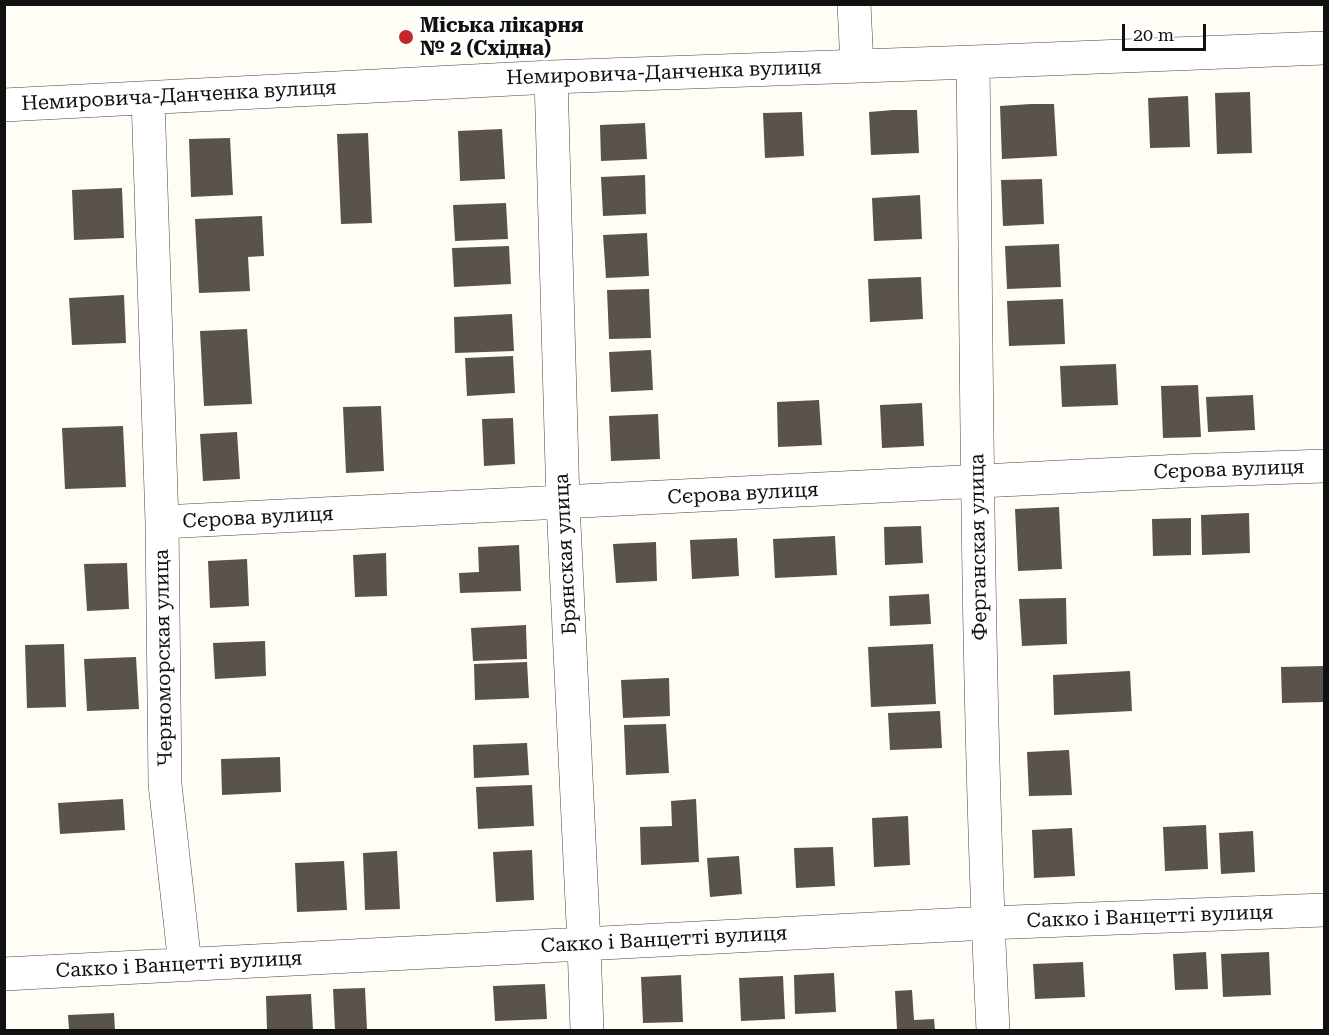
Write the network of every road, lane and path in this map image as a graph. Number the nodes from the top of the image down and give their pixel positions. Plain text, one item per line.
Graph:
1 (854, 4) edge
2 (1324, 48) edge
3 (973, 62) junction
4 (857, 65) junction
5 (551, 76) junction
6 (148, 98) junction
7 (4, 105) edge
8 (1324, 466) edge
9 (978, 482) junction
10 (563, 503) junction
11 (162, 522) junction
12 (1324, 910) edge
13 (988, 923) junction
14 (584, 944) junction
15 (185, 965) junction
16 (4, 974) edge
17 (587, 1030) edge
18 (993, 1030) edge

1 - 4 street
2 - 3 street, Немировича-Данченка вулиця
3 - 4 street, Немировича-Данченка вулиця
3 - 9 street, Ферганская улица
4 - 5 street, Немировича-Данченка вулиця
5 - 6 street, Немировича-Данченка вулиця
5 - 10 street, Брянская улица
6 - 7 street, Немировича-Данченка вулиця
6 - 11 street, Черноморская улица
8 - 9 street, Сєрова вулиця
9 - 10 street, Сєрова вулиця
9 - 13 street, Ферганская улица
10 - 11 street, Сєрова вулиця
10 - 14 street, Брянская улица
11 - 15 street, Черноморская улица
12 - 13 street, Сакко і Ванцетті вулиця
13 - 14 street, Сакко і Ванцетті вулиця
13 - 18 street, Ферганская улица
14 - 15 street, Сакко і Ванцетті вулиця
14 - 17 street, Брянская улица
15 - 16 street, Сакко і Ванцетті вулиця

